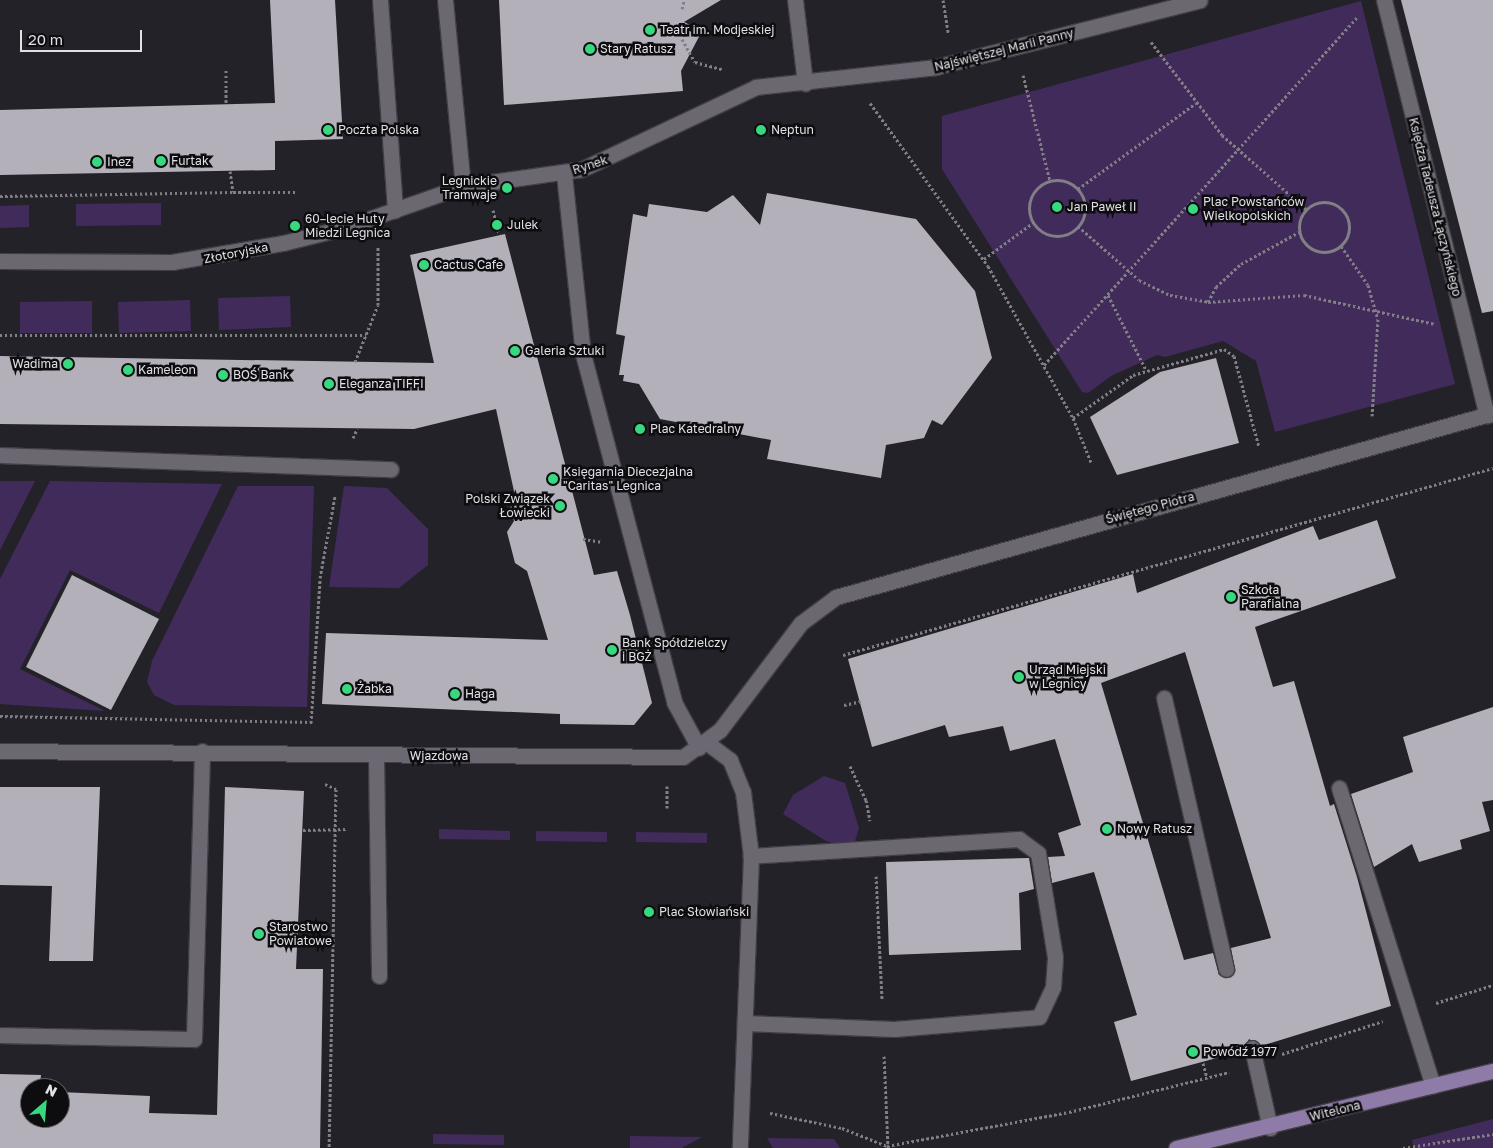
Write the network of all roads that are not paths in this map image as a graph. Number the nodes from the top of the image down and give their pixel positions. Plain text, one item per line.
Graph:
1 (380, 0) edge
2 (445, 0) edge
3 (795, 0) edge
4 (1200, 0) edge
5 (1384, 0) edge
6 (805, 83) junction
7 (564, 174) junction
8 (463, 186) junction
9 (395, 210) junction
10 (0, 261) edge
11 (1490, 414) edge
12 (0, 455) edge
13 (391, 469) dead end
14 (812, 613) joint
15 (1164, 698) dead end
16 (703, 745) junction
17 (0, 751) edge
18 (202, 751) junction
19 (376, 756) junction
20 (1339, 788) dead end
21 (751, 856) junction
22 (1226, 969) dead end
23 (379, 976) dead end
24 (745, 1023) junction
25 (0, 1035) edge
26 (1252, 1048) dead end
27 (1493, 1071) edge
28 (1433, 1086) junction
29 (1270, 1128) junction
30 (740, 1148) edge
31 (1176, 1148) edge

1 - 9 street
2 - 8 street
3 - 6 street
4 - 6 street, Najświętszej Marii Panny
5 - 11 street, Księdza Tadeusza Łączyńskiego
6 - 7 street, Rynek
7 - 8 street, Rynek
7 - 16 street
8 - 9 street, Złotoryjska
9 - 10 street, Złotoryjska
11 - 14 street, Świętego Piotra
12 - 13 street
14 - 16 street, Wjazdowa
15 - 22 street
16 - 19 street, Wjazdowa
16 - 21 street
17 - 18 street, Wjazdowa
18 - 19 street, Wjazdowa
18 - 25 street
19 - 23 street
20 - 28 street
21 - 24 street
21 - 24 street
24 - 30 street
26 - 29 street
27 - 28 main road, Witelona
28 - 29 main road, Witelona
29 - 31 main road, Witelona

